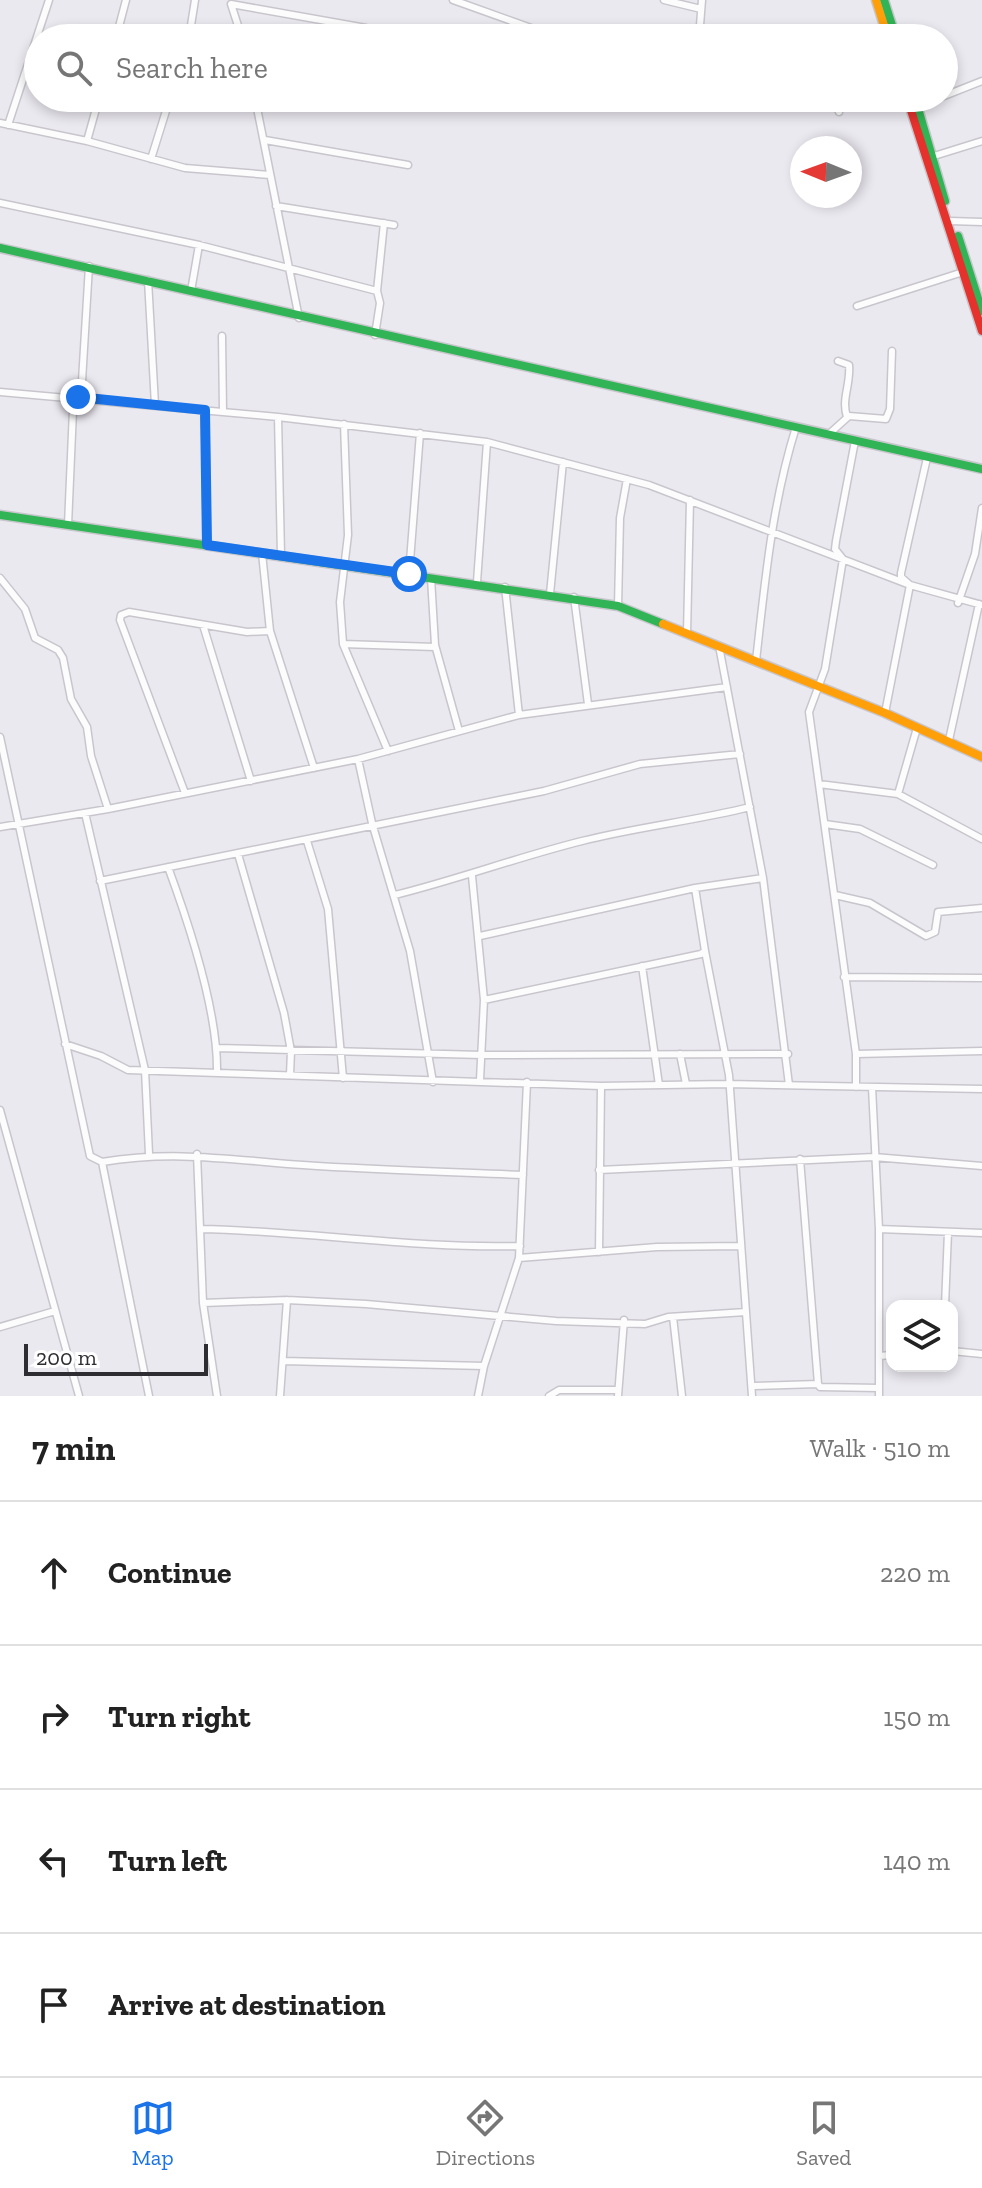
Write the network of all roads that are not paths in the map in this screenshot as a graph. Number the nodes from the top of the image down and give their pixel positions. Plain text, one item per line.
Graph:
1 (49, 0) edge
2 (126, 0) edge
3 (195, 0) edge
4 (453, 0) edge
5 (664, 0) edge
6 (702, 0) edge
7 (876, 0) edge
8 (884, 0) edge
9 (230, 2) edge
10 (701, 9) junction
11 (40, 24) edge
12 (120, 24) edge
13 (191, 24) edge
14 (237, 24) edge
15 (345, 24) edge
16 (520, 24) edge
17 (700, 24) edge
18 (884, 24) edge
19 (892, 24) edge
20 (24, 69) edge
21 (982, 81) edge
22 (958, 90) edge
23 (95, 112) edge
24 (166, 112) edge
25 (258, 112) edge
26 (912, 112) edge
27 (920, 112) edge
28 (4, 124) edge
29 (265, 140) junction
30 (87, 141) junction
31 (982, 141) edge
32 (934, 156) junction
33 (151, 159) junction
34 (408, 165) dead end
35 (270, 175) junction
36 (0, 203) edge
37 (276, 206) junction
38 (950, 221) junction
39 (982, 222) edge
40 (384, 223) junction
41 (394, 225) dead end
42 (199, 245) junction
43 (0, 248) edge
44 (89, 266) junction
45 (289, 270) junction
46 (963, 272) junction
47 (148, 280) junction
48 (191, 291) junction
49 (377, 291) junction
50 (857, 306) dead end
51 (982, 311) edge
52 (299, 318) junction
53 (982, 331) edge
54 (375, 335) junction
55 (222, 336) dead end
56 (892, 351) dead end
57 (838, 361) dead end
58 (0, 392) edge
59 (78, 397) junction
60 (155, 405) junction
61 (205, 410) junction
62 (223, 412) junction
63 (278, 417) junction
64 (847, 417) junction
65 (344, 424) junction
66 (796, 427) junction
67 (420, 433) junction
68 (829, 434) junction
69 (855, 441) junction
70 (487, 442) junction
71 (927, 458) junction
72 (563, 462) junction
73 (982, 469) edge
74 (627, 479) junction
75 (690, 500) junction
76 (982, 508) edge
77 (0, 515) edge
78 (68, 525) junction
79 (770, 532) junction
80 (207, 545) junction
81 (262, 553) junction
82 (281, 555) junction
83 (843, 559) junction
84 (343, 564) junction
85 (409, 574) junction
86 (431, 577) junction
87 (0, 578) edge
88 (477, 582) junction
89 (910, 585) junction
90 (505, 587) junction
91 (550, 594) junction
92 (574, 597) junction
93 (958, 603) dead end
94 (980, 605) edge
95 (618, 606) junction
96 (203, 625) junction
97 (270, 631) junction
98 (687, 634) junction
99 (343, 644) junction
100 (719, 646) junction
101 (435, 647) junction
102 (756, 661) junction
103 (817, 685) junction
104 (727, 687) junction
105 (588, 704) junction
106 (885, 713) junction
107 (519, 715) junction
108 (917, 728) junction
109 (459, 731) junction
110 (0, 737) edge
111 (949, 740) junction
112 (388, 751) junction
113 (740, 754) junction
114 (982, 757) edge
115 (358, 759) junction
116 (314, 768) junction
117 (251, 781) junction
118 (819, 784) junction
119 (185, 793) junction
120 (898, 794) junction
121 (750, 807) junction
122 (108, 809) junction
123 (85, 813) junction
124 (372, 823) junction
125 (20, 824) junction
126 (825, 824) junction
127 (0, 827) edge
128 (982, 839) edge
129 (307, 841) junction
130 (238, 854) junction
131 (933, 865) dead end
132 (168, 867) junction
133 (472, 876) junction
134 (763, 878) junction
135 (100, 881) junction
136 (695, 888) junction
137 (395, 895) junction
138 (835, 895) junction
139 (982, 908) edge
140 (480, 936) junction
141 (705, 951) junction
142 (642, 966) junction
143 (844, 977) junction
144 (982, 978) edge
145 (484, 1000) junction
146 (65, 1044) junction
147 (217, 1048) junction
148 (291, 1051) junction
149 (982, 1051) edge
150 (343, 1052) junction
151 (429, 1054) junction
152 (656, 1054) junction
153 (680, 1054) junction
154 (788, 1054) junction
155 (856, 1054) junction
156 (482, 1055) junction
157 (724, 1055) junction
158 (145, 1070) junction
159 (217, 1072) junction
160 (290, 1075) junction
161 (343, 1078) junction
162 (480, 1080) junction
163 (433, 1082) junction
164 (527, 1082) junction
165 (686, 1084) junction
166 (727, 1084) junction
167 (659, 1085) junction
168 (789, 1085) junction
169 (601, 1086) junction
170 (856, 1087) junction
171 (872, 1087) junction
172 (982, 1089) edge
173 (0, 1110) edge
174 (149, 1154) junction
175 (197, 1154) junction
176 (874, 1157) junction
177 (800, 1159) junction
178 (734, 1161) junction
179 (102, 1162) junction
180 (982, 1166) edge
181 (599, 1170) junction
182 (523, 1175) junction
183 (200, 1229) junction
184 (879, 1229) junction
185 (948, 1232) junction
186 (982, 1233) edge
187 (520, 1246) junction
188 (740, 1246) junction
189 (599, 1252) junction
190 (519, 1258) junction
191 (287, 1300) junction
192 (945, 1300) edge
193 (203, 1303) junction
194 (55, 1311) junction
195 (746, 1312) junction
196 (500, 1316) junction
197 (673, 1317) junction
198 (624, 1320) junction
199 (0, 1327) edge
200 (958, 1352) edge
201 (982, 1354) edge
202 (886, 1355) edge
203 (879, 1356) junction
204 (283, 1361) junction
205 (484, 1366) junction
206 (819, 1385) junction
207 (752, 1386) junction
208 (879, 1392) edge
209 (618, 1393) edge
210 (79, 1396) edge
211 (149, 1396) edge
212 (217, 1396) edge
213 (280, 1396) edge
214 (478, 1396) edge
215 (549, 1396) edge
216 (682, 1396) edge
217 (752, 1396) edge
218 (820, 1396) edge

1 - 11 street
2 - 12 street
3 - 13 street
4 - 16 street
5 - 10 street
6 - 10 street
7 - 18 street
8 - 19 street
9 - 14 street
9 - 15 street
10 - 17 street
20 - 28 street
21 - 22 street
23 - 30 street
24 - 33 street
25 - 29 street
26 - 46 street
27 - 32 street
28 - 30 street
29 - 34 street
29 - 35 street
30 - 33 street
31 - 32 street
32 - 38 street
33 - 35 street
35 - 37 street
36 - 42 street
37 - 40 street
37 - 45 street
38 - 39 street
38 - 51 street
40 - 41 street
40 - 49 street
42 - 45 street
42 - 48 street
43 - 44 street
44 - 47 street
44 - 59 street
45 - 49 street
45 - 52 street
46 - 50 street
46 - 53 street
47 - 48 street
47 - 60 street
48 - 52 street
49 - 54 street
52 - 54 street
54 - 66 street
55 - 62 street
56 - 64 street
57 - 64 street
58 - 59 street
59 - 60 street
59 - 78 street
60 - 61 street
61 - 62 street
61 - 80 street
62 - 63 street
63 - 65 street
63 - 82 street
64 - 68 street
65 - 67 street
65 - 84 street
66 - 68 street
66 - 79 street
67 - 70 street
67 - 85 street
68 - 69 street
69 - 71 street
69 - 83 street
70 - 72 street
70 - 88 street
71 - 73 street
71 - 89 street
72 - 74 street
72 - 91 street
74 - 75 street
74 - 95 street
75 - 79 street
75 - 98 street
76 - 93 street
77 - 78 street
78 - 80 street
79 - 83 street
79 - 102 street
80 - 81 street
81 - 82 street
81 - 97 street
82 - 84 street
83 - 89 street
83 - 103 street
84 - 85 street
84 - 99 street
85 - 86 street
86 - 88 street
86 - 101 street
87 - 122 street
88 - 90 street
89 - 94 street
89 - 106 street
90 - 91 street
90 - 107 street
91 - 92 street
92 - 95 street
92 - 105 street
94 - 111 street
95 - 98 street
96 - 97 street
96 - 117 street
96 - 119 street
97 - 116 street
98 - 100 street
99 - 101 street
99 - 112 street
100 - 102 street
100 - 104 street
101 - 109 street
102 - 103 street
103 - 106 street
103 - 118 street
104 - 105 street
104 - 113 street
105 - 107 street
106 - 108 street
107 - 109 street
108 - 111 street
108 - 120 street
109 - 112 street
110 - 125 street
111 - 114 street
112 - 115 street
113 - 121 street
113 - 124 street
115 - 116 street
115 - 124 street
116 - 117 street
117 - 119 street
118 - 120 street
118 - 126 street
119 - 122 street
120 - 128 street
121 - 133 street
121 - 134 street
122 - 123 street
123 - 125 street
123 - 135 street
124 - 129 street
124 - 137 street
125 - 127 street
125 - 146 street
126 - 131 street
126 - 138 street
129 - 130 street
129 - 150 street
130 - 132 street
130 - 148 street
132 - 135 street
132 - 147 street
133 - 137 street
133 - 140 street
134 - 136 street
134 - 154 street
135 - 158 street
136 - 140 street
136 - 141 street
137 - 151 street
138 - 139 street
138 - 143 street
140 - 145 street
141 - 142 street
141 - 157 street
142 - 145 street
142 - 152 street
143 - 144 street
143 - 155 street
145 - 156 street
146 - 158 street
146 - 179 street
147 - 148 street
147 - 159 street
148 - 150 street
148 - 160 street
149 - 155 street
150 - 151 street
150 - 161 street
151 - 156 street
151 - 163 street
152 - 153 street
152 - 156 street
152 - 167 street
153 - 157 street
153 - 165 street
154 - 157 street
154 - 168 street
155 - 170 street
156 - 162 street
157 - 166 street
158 - 159 street
158 - 174 street
159 - 160 street
160 - 161 street
161 - 163 street
162 - 163 street
162 - 164 street
164 - 169 street
164 - 182 street
165 - 166 street
165 - 167 street
166 - 168 street
166 - 178 street
167 - 169 street
168 - 170 street
169 - 181 street
170 - 171 street
171 - 172 street
171 - 176 street
173 - 194 street
174 - 175 street
174 - 179 street
175 - 182 street
175 - 183 street
176 - 177 street
176 - 180 street
176 - 184 street
177 - 178 street
177 - 206 street
178 - 181 street
178 - 188 street
179 - 211 street
181 - 189 street
182 - 187 street
183 - 187 street
183 - 193 street
184 - 185 street
184 - 203 street
185 - 186 street
185 - 192 street
187 - 190 street
188 - 189 street
188 - 195 street
189 - 190 street
190 - 196 street
191 - 193 street
191 - 196 street
191 - 204 street
193 - 212 street
194 - 199 street
194 - 210 street
195 - 197 street
195 - 207 street
196 - 198 street
196 - 205 street
197 - 198 street
197 - 216 street
198 - 209 street
200 - 201 street
202 - 203 street
203 - 208 street
204 - 205 street
204 - 213 street
205 - 214 street
206 - 207 street
206 - 208 street
206 - 218 street
207 - 217 street
209 - 215 street

